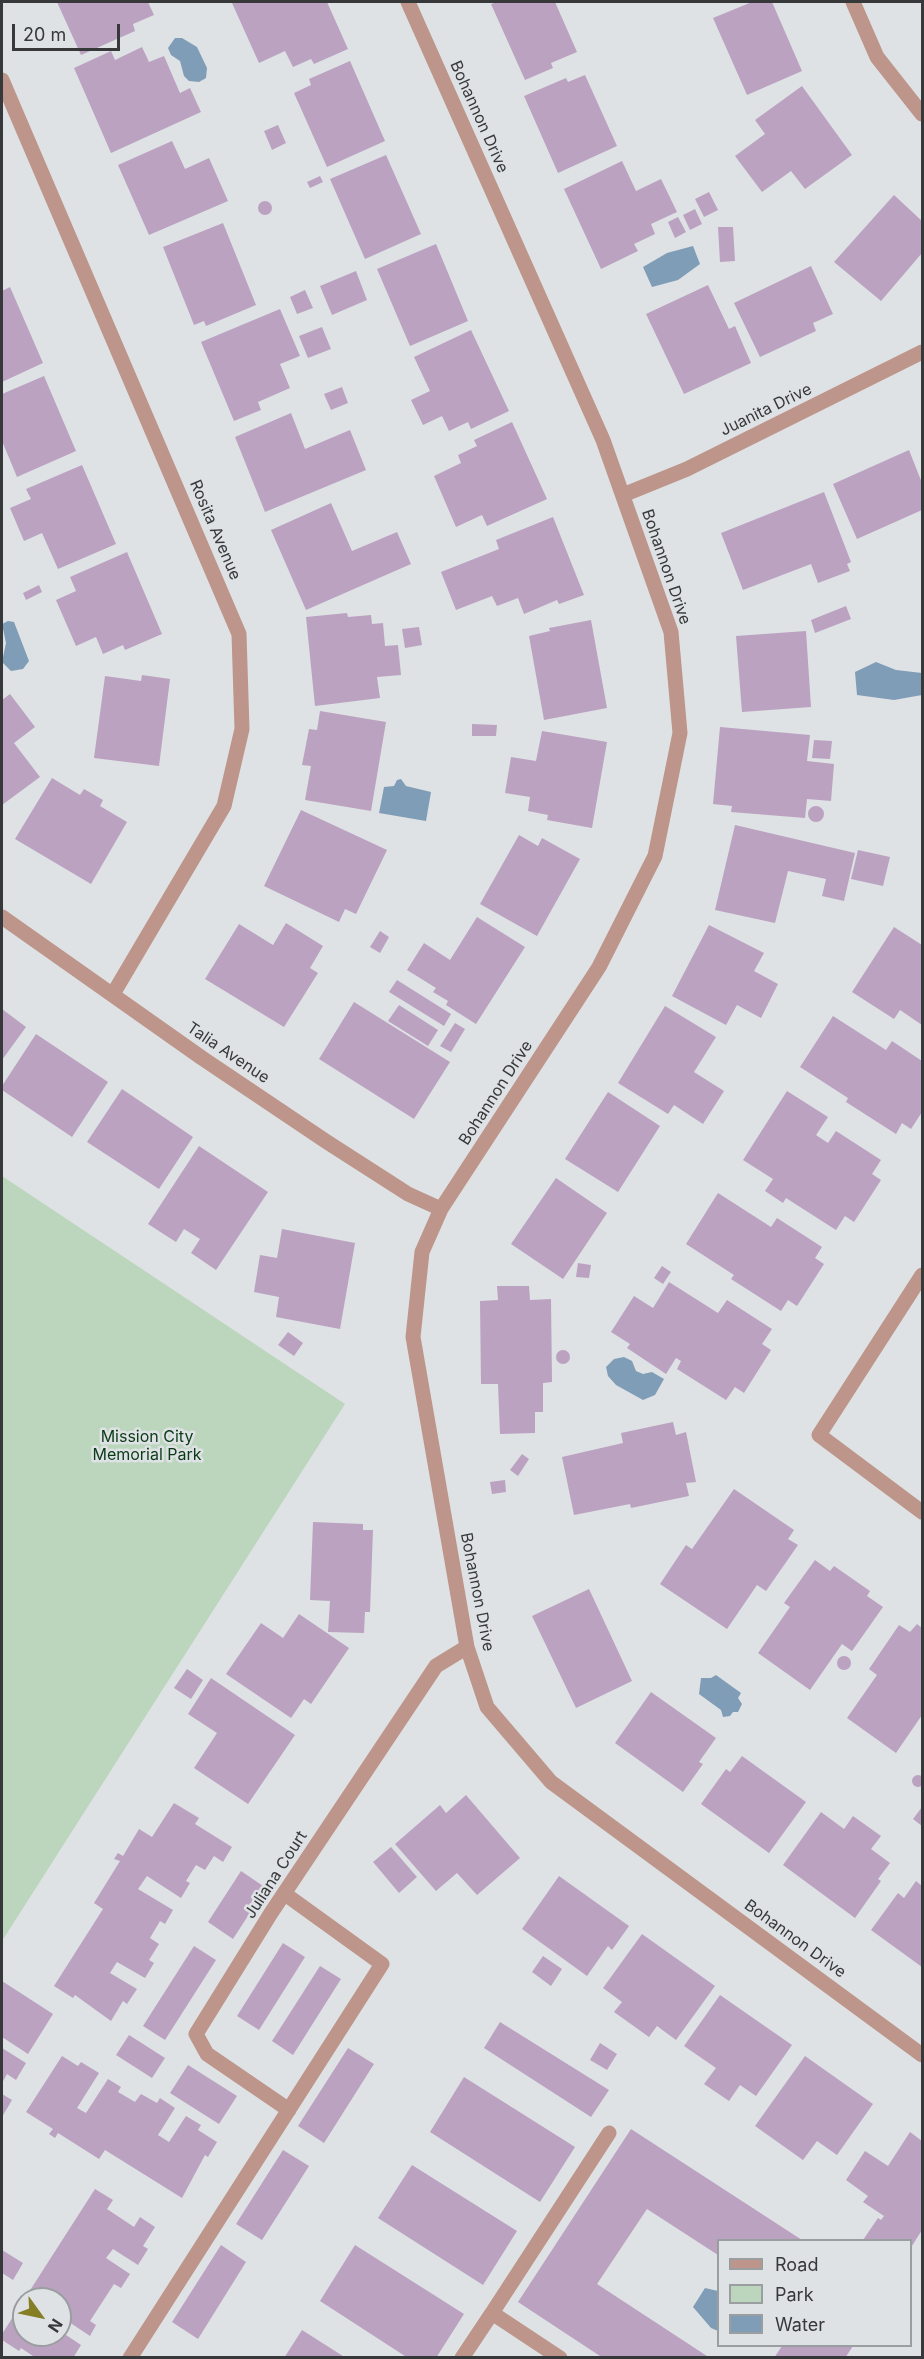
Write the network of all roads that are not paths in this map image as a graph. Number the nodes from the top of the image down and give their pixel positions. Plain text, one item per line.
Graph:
1 (408, 2) edge
2 (853, 2) edge
3 (2, 80) edge
4 (922, 114) edge
5 (922, 352) edge
6 (623, 495) junction
7 (2, 917) edge
8 (113, 994) junction
9 (441, 1209) junction
10 (922, 1275) edge
11 (922, 1512) edge
12 (467, 1647) junction
13 (285, 1894) junction
14 (922, 2055) edge
15 (289, 2110) junction
16 (609, 2133) dead end
17 (492, 2313) junction
18 (130, 2358) edge
19 (462, 2358) edge
20 (560, 2358) edge

1 - 6 street, Bohannon Drive
2 - 4 street
3 - 8 street, Rosita Avenue
5 - 6 street, Juanita Drive
6 - 9 street, Bohannon Drive
7 - 8 street, Talia Avenue
8 - 9 street, Talia Avenue
9 - 12 street, Bohannon Drive
10 - 11 street
12 - 13 street, Juliana Court
12 - 14 street, Bohannon Drive
13 - 15 street, Juliana Court
13 - 15 street
15 - 18 street
16 - 17 street
17 - 19 street
17 - 20 street

